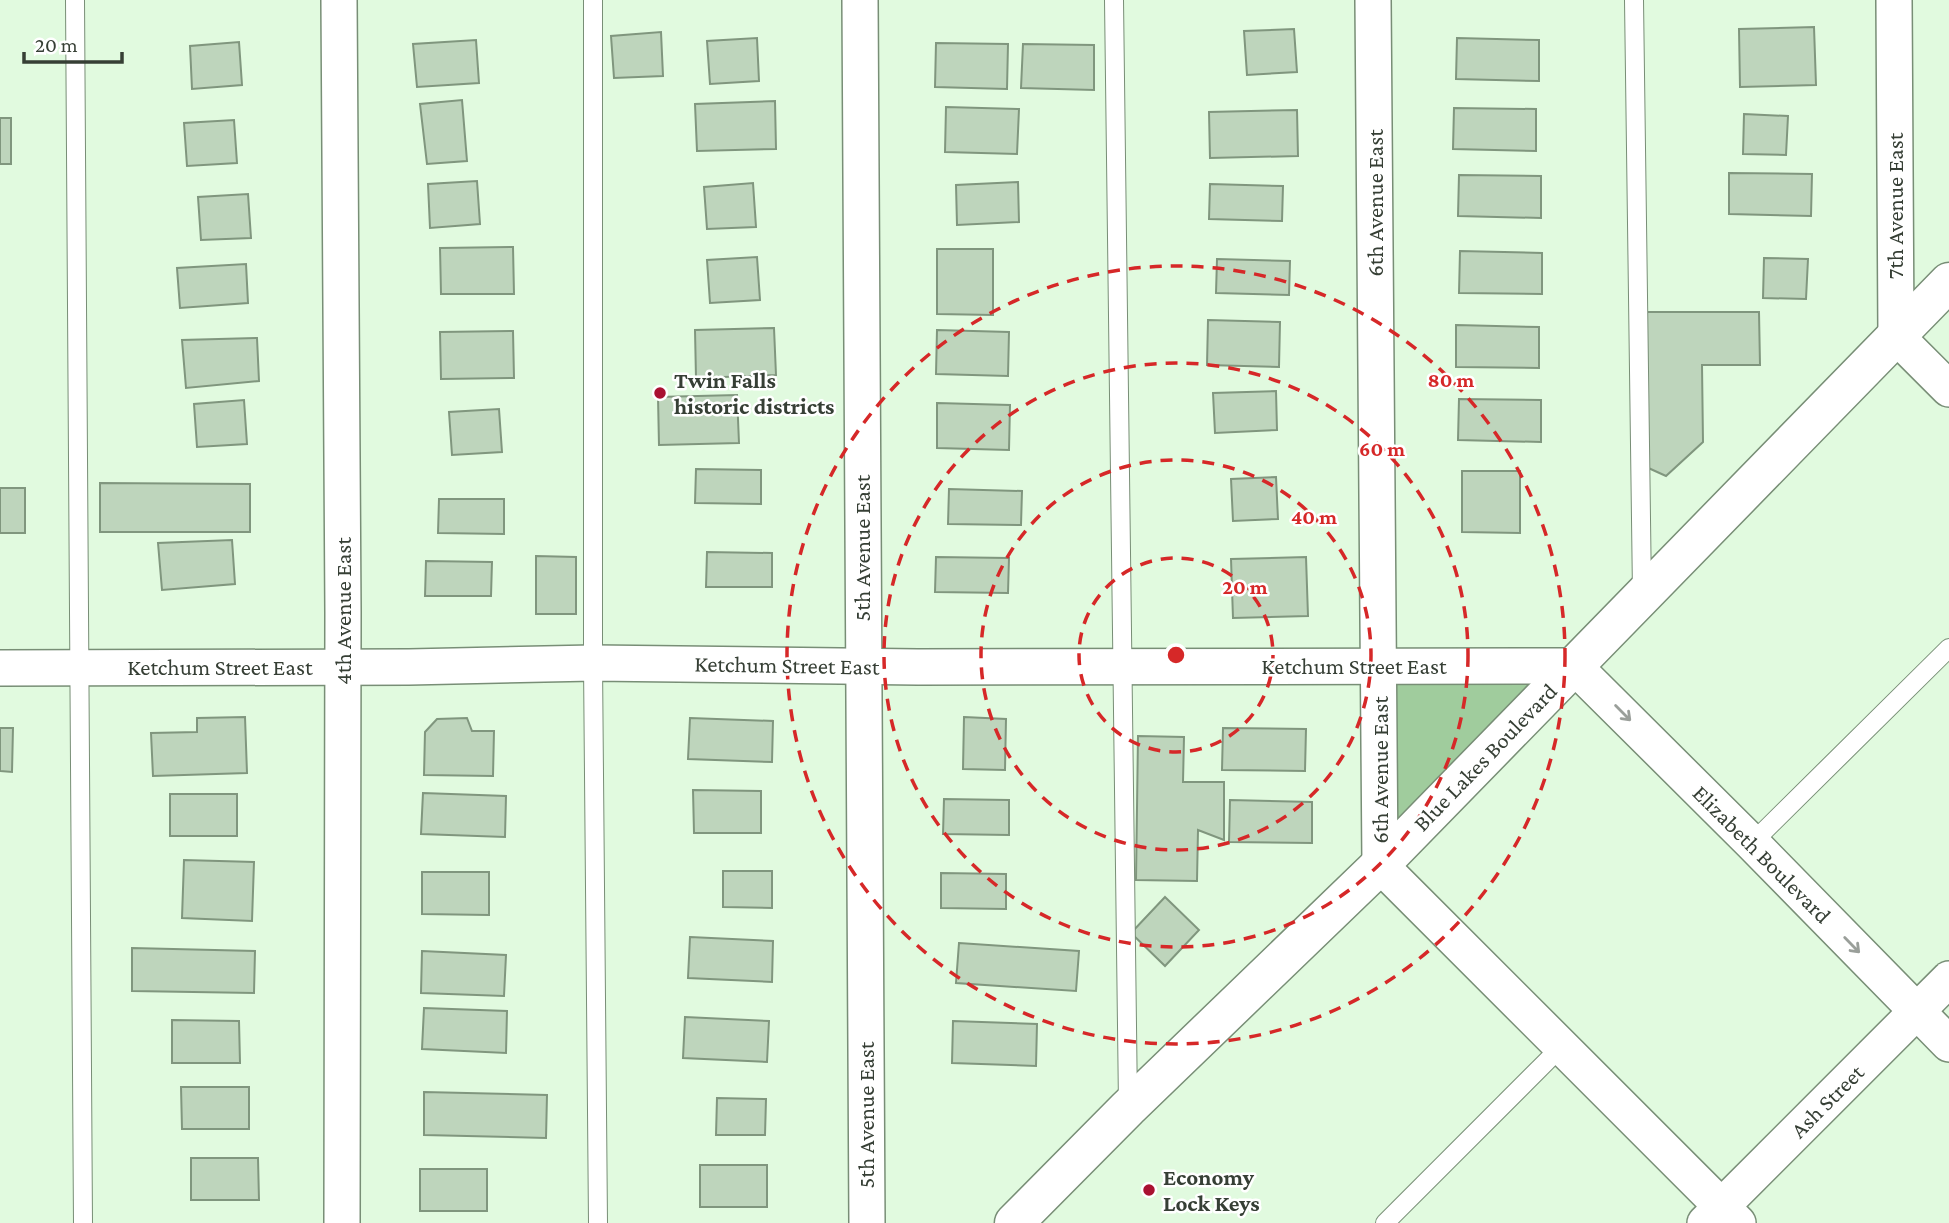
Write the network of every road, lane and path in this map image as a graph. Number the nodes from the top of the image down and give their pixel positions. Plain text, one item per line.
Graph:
1 (75, 0) edge
2 (339, 0) edge
3 (593, 0) edge
4 (860, 0) edge
5 (1114, 0) edge
6 (1373, 0) edge
7 (1634, 0) edge
8 (1894, 0) edge
9 (1949, 282) edge
10 (1896, 335) junction
11 (1949, 389) edge
12 (1642, 597) junction
13 (1949, 648) edge
14 (593, 663) junction
15 (863, 666) junction
16 (1122, 666) junction
17 (1379, 666) junction
18 (1574, 666) junction
19 (343, 667) junction
20 (0, 668) edge
21 (79, 668) junction
22 (1752, 843) junction
23 (1380, 866) junction
24 (1949, 979) edge
25 (1917, 1011) junction
26 (1949, 1044) edge
27 (1562, 1046) junction
28 (1128, 1108) junction
29 (1722, 1218) edge
30 (83, 1223) edge
31 (342, 1223) edge
32 (598, 1223) edge
33 (867, 1223) edge
34 (1014, 1223) edge
35 (1385, 1223) edge

1 - 21 lane
2 - 19 street, 4th Avenue East
3 - 14 lane
4 - 15 street, 5th Avenue East
5 - 16 lane
6 - 17 street, 6th Avenue East
7 - 12 lane
8 - 10 street, 7th Avenue East
9 - 10 main road, Blue Lakes Boulevard
10 - 11 street
10 - 12 main road, Blue Lakes Boulevard
12 - 18 main road, Blue Lakes Boulevard
13 - 22 lane
14 - 15 street, Ketchum Street East
14 - 19 street, Ketchum Street East
14 - 32 lane
15 - 16 street, Ketchum Street East
15 - 33 street, 5th Avenue East
16 - 17 street, Ketchum Street East
16 - 28 lane
17 - 18 street, Ketchum Street East
17 - 23 street, 6th Avenue East
18 -> 22 street, Elizabeth Boulevard
18 - 23 main road, Blue Lakes Boulevard
19 - 21 street, Ketchum Street East
19 - 31 street, 4th Avenue East
20 - 21 street, Ketchum Street East
21 - 30 lane
22 -> 25 street, Elizabeth Boulevard
23 - 27 street, 6th Avenue East
23 - 28 main road, Blue Lakes Boulevard
24 - 25 street, Ash Street
25 - 26 street, Elizabeth Boulevard
25 - 29 street, Ash Street
27 - 29 street, 6th Avenue East
27 - 35 lane
28 - 34 main road, Blue Lakes Boulevard

